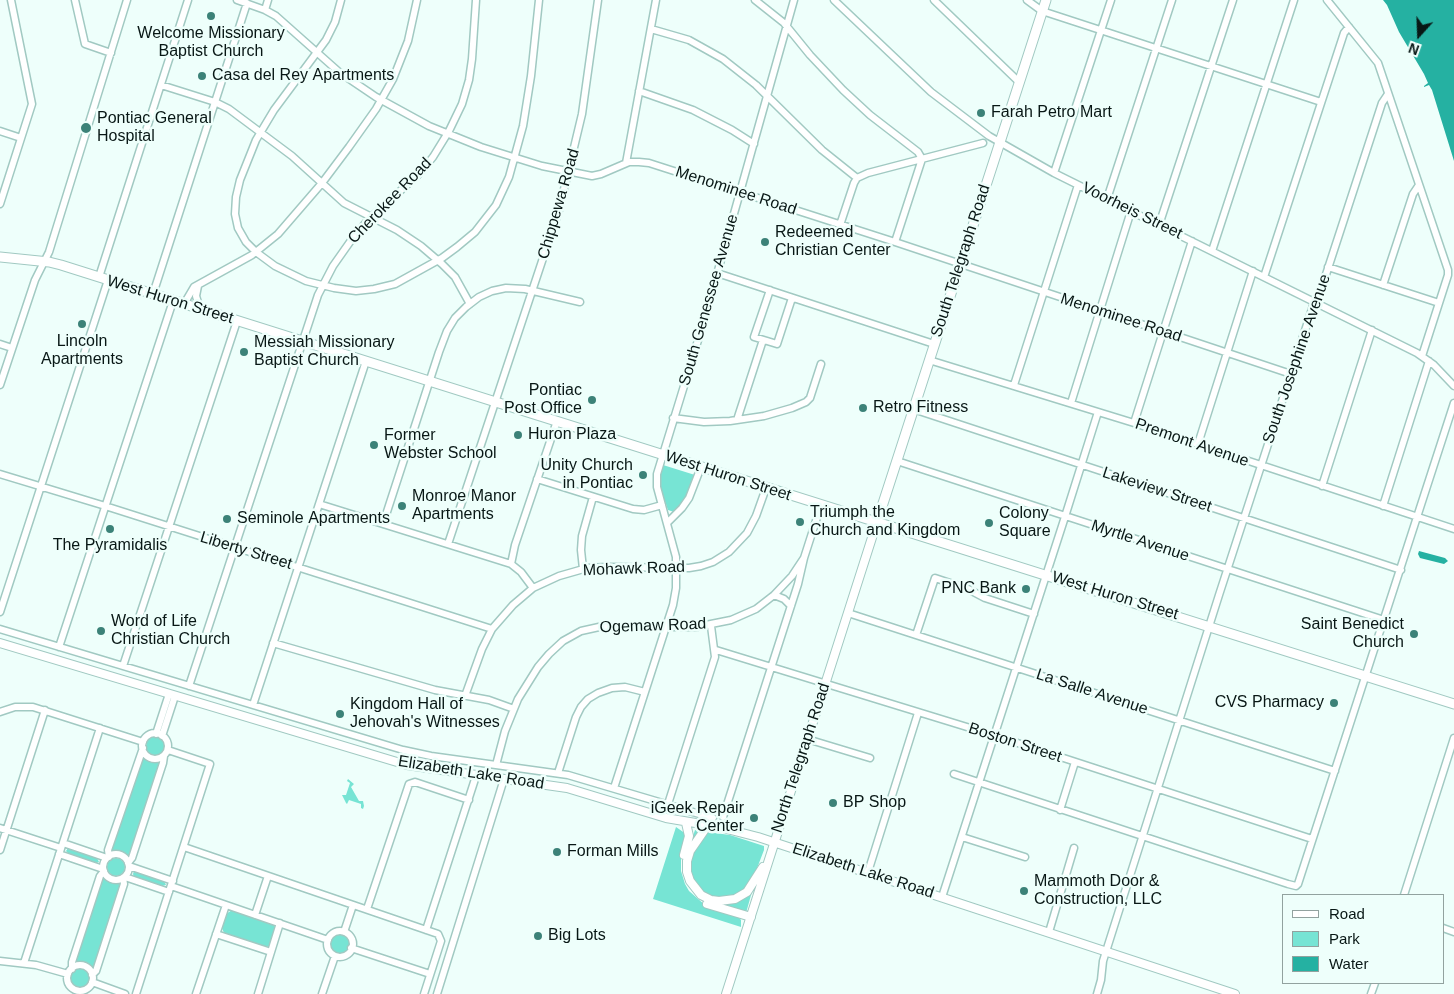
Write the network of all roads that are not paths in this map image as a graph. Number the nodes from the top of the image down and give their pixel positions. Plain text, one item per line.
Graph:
1 (11, 0) edge
2 (75, 0) edge
3 (127, 0) edge
4 (188, 0) edge
5 (237, 0) edge
6 (268, 0) edge
7 (342, 0) edge
8 (417, 0) edge
9 (476, 0) edge
10 (539, 0) edge
11 (598, 0) edge
12 (655, 0) edge
13 (755, 0) edge
14 (794, 0) edge
15 (834, 0) edge
16 (934, 0) edge
17 (1027, 0) edge
18 (1046, 0) edge
19 (1111, 0) edge
20 (1172, 0) edge
21 (1233, 0) edge
22 (1294, 0) edge
23 (1327, 0) edge
24 (247, 3) junction
25 (265, 10) junction
26 (1042, 11) junction
27 (787, 27) junction
28 (1349, 27) junction
29 (651, 29) junction
30 (1101, 30) junction
31 (1156, 48) junction
32 (317, 53) junction
33 (111, 54) junction
34 (1211, 66) junction
35 (1019, 82) junction
36 (1266, 84) junction
37 (161, 85) junction
38 (639, 92) junction
39 (1388, 94) junction
40 (767, 97) junction
41 (381, 100) junction
42 (215, 102) junction
43 (1321, 102) junction
44 (0, 131) edge
45 (260, 132) junction
46 (448, 134) junction
47 (21, 138) junction
48 (999, 142) junction
49 (983, 143) dead end
50 (754, 144) junction
51 (515, 158) junction
52 (922, 159) junction
53 (626, 163) junction
54 (569, 172) junction
55 (1054, 173) junction
56 (857, 178) junction
57 (322, 183) junction
58 (1078, 185) junction
59 (1419, 186) junction
60 (740, 192) junction
61 (1107, 199) junction
62 (1, 200) edge
63 (1131, 211) junction
64 (371, 216) junction
65 (840, 225) junction
66 (1159, 225) junction
67 (1192, 241) junction
68 (895, 242) junction
69 (1212, 251) junction
70 (256, 252) junction
71 (0, 257) edge
72 (438, 260) junction
73 (43, 262) junction
74 (960, 264) junction
75 (1328, 267) junction
76 (1253, 271) junction
77 (717, 273) junction
78 (1451, 275) edge
79 (98, 277) junction
80 (1264, 277) junction
81 (108, 280) junction
82 (1383, 285) junction
83 (198, 286) junction
84 (322, 286) junction
85 (770, 290) junction
86 (533, 291) junction
87 (1044, 292) junction
88 (153, 294) junction
89 (792, 298) junction
90 (173, 300) junction
91 (580, 302) dead end
92 (1315, 302) junction
93 (1439, 303) junction
94 (184, 304) junction
95 (470, 304) junction
96 (200, 309) junction
97 (1100, 311) junction
98 (237, 321) junction
99 (1372, 330) junction
100 (1163, 332) junction
101 (302, 341) junction
102 (762, 343) dead end
103 (0, 344) edge
104 (934, 344) junction
105 (12, 348) junction
106 (1227, 353) junction
107 (1422, 356) junction
108 (929, 360) junction
109 (366, 361) junction
110 (1429, 361) junction
111 (821, 364) dead end
112 (1291, 374) junction
113 (430, 381) junction
114 (0, 385) edge
115 (1014, 385) junction
116 (1454, 386) edge
117 (495, 402) junction
118 (1071, 403) junction
119 (1454, 403) edge
120 (913, 409) junction
121 (1098, 412) junction
122 (673, 418) junction
123 (737, 420) junction
124 (557, 421) junction
125 (1134, 424) junction
126 (1198, 444) junction
127 (662, 455) junction
128 (897, 461) junction
129 (1081, 464) junction
130 (1261, 466) junction
131 (701, 467) junction
132 (0, 474) edge
133 (538, 479) junction
134 (41, 486) junction
135 (1322, 486) junction
136 (766, 488) junction
137 (593, 497) junction
138 (319, 504) junction
139 (662, 505) junction
140 (821, 505) junction
141 (105, 506) junction
142 (1383, 506) junction
143 (1065, 516) junction
144 (1418, 517) junction
145 (1244, 518) junction
146 (667, 522) junction
147 (877, 522) junction
148 (384, 524) junction
149 (169, 527) junction
150 (1454, 529) edge
151 (448, 544) junction
152 (234, 548) junction
153 (804, 558) junction
154 (511, 564) junction
155 (298, 568) junction
156 (677, 568) junction
157 (582, 569) junction
158 (1227, 570) junction
159 (1401, 570) junction
160 (1046, 575) junction
161 (533, 588) junction
162 (774, 595) junction
163 (791, 606) junction
164 (0, 612) edge
165 (848, 613) junction
166 (1034, 614) junction
167 (1384, 620) junction
168 (711, 626) junction
169 (1210, 626) junction
170 (665, 627) junction
171 (0, 629) edge
172 (492, 629) junction
173 (916, 635) junction
174 (0, 643) edge
175 (273, 643) junction
176 (59, 647) junction
177 (716, 650) junction
178 (123, 666) junction
179 (1016, 667) junction
180 (771, 668) junction
181 (1366, 676) junction
182 (825, 685) junction
183 (189, 686) junction
184 (644, 692) junction
185 (172, 695) junction
186 (465, 696) junction
187 (1454, 704) edge
188 (253, 705) junction
189 (514, 709) junction
190 (45, 710) junction
191 (0, 712) edge
192 (918, 713) junction
193 (1180, 720) junction
194 (100, 728) junction
195 (341, 732) junction
196 (159, 735) junction
197 (994, 735) junction
198 (1454, 738) edge
199 (807, 739) junction
200 (337, 744) junction
201 (143, 745) junction
202 (166, 753) junction
203 (870, 758) dead end
204 (1075, 762) junction
205 (496, 765) junction
206 (1335, 771) junction
207 (558, 773) junction
208 (954, 774) dead end
209 (476, 776) junction
210 (504, 779) junction
211 (979, 782) junction
212 (614, 788) junction
213 (1158, 789) junction
214 (469, 800) junction
215 (668, 804) junction
216 (1060, 810) junction
217 (723, 817) dead end
218 (713, 818) dead end
219 (686, 823) junction
220 (708, 825) junction
221 (3, 829) edge
222 (1143, 836) junction
223 (962, 837) junction
224 (1312, 839) junction
225 (774, 842) junction
226 (184, 847) junction
227 (61, 848) junction
228 (1074, 848) dead end
229 (0, 850) edge
230 (1026, 857) dead end
231 (108, 858) junction
232 (769, 859) junction
233 (129, 865) junction
234 (104, 870) junction
235 (868, 872) junction
236 (268, 876) junction
237 (124, 877) junction
238 (171, 886) junction
239 (1404, 894) edge
240 (942, 897) junction
241 (353, 904) junction
242 (226, 905) junction
243 (367, 909) junction
244 (255, 915) junction
245 (750, 917) junction
246 (280, 924) junction
247 (426, 930) junction
248 (344, 932) junction
249 (1049, 932) junction
250 (216, 934) junction
251 (328, 940) junction
252 (352, 948) junction
253 (1107, 951) junction
254 (271, 952) junction
255 (335, 956) junction
256 (0, 961) edge
257 (24, 963) junction
258 (70, 972) junction
259 (430, 974) junction
260 (92, 978) junction
261 (125, 994) edge
262 (136, 994) edge
263 (196, 994) edge
264 (258, 994) edge
265 (322, 994) edge
266 (424, 994) edge
267 (436, 994) edge
268 (726, 994) edge
269 (1097, 994) edge
270 (1235, 994) edge

1 - 47 street
2 - 33 street
3 - 33 street
4 - 37 street
5 - 24 street, Menominee Road
6 - 25 street
7 - 32 street
8 - 41 street
9 - 46 street, Cherokee Road
10 - 51 street
11 - 54 street, Chippewa Road
12 - 29 street
13 - 27 street
14 - 27 street, South Genessee Avenue
15 - 48 street, Voorheis Street
16 - 35 street
17 - 26 street
18 - 26 highway, South Telegraph Road
19 - 30 street
20 - 31 street
21 - 34 street
22 - 36 street
23 - 28 street
24 - 25 street, Menominee Road
24 - 42 street
25 - 32 street, Menominee Road
26 - 30 street
26 - 35 highway, South Telegraph Road
27 - 40 street, South Genessee Avenue
27 - 52 street
28 - 39 street
28 - 43 street
29 - 38 street
29 - 40 street
30 - 31 street
30 - 55 street
31 - 34 street
31 - 61 street
32 - 41 street, Menominee Road
32 - 45 street
33 - 73 street
34 - 36 street
34 - 66 street
35 - 48 highway, South Telegraph Road
36 - 43 street
36 - 69 street
37 - 42 street
37 - 79 street
38 - 50 street
38 - 53 street
39 - 59 street
39 - 75 street, South Josephine Avenue
40 - 50 street, South Genessee Avenue
40 - 56 street
41 - 46 street, Menominee Road
41 - 57 street
42 - 45 street
42 - 88 street
43 - 80 street
44 - 47 street
45 - 57 street
45 - 70 street
46 - 51 street, Menominee Road
46 - 64 street, Cherokee Road
47 - 62 street
48 - 55 street, Voorheis Street
48 - 74 highway, South Telegraph Road
49 - 52 street
50 - 60 street, South Genessee Avenue
51 - 54 street, Menominee Road
51 - 72 street
52 - 56 street
52 - 68 street
53 - 54 street, Menominee Road
53 - 60 street, Menominee Road
54 - 86 street, Chippewa Road
55 - 58 street, Voorheis Street
56 - 65 street
57 - 64 street
57 - 70 street
58 - 61 street, Voorheis Street
58 - 87 street
59 - 78 street
59 - 82 street
60 - 65 street, Menominee Road
60 - 77 street, South Genessee Avenue
61 - 63 street, Voorheis Street
63 - 66 street, Voorheis Street
63 - 97 street
64 - 72 street
64 - 84 street, Cherokee Road
65 - 68 street, Menominee Road
66 - 67 street, Voorheis Street
67 - 69 street, Voorheis Street
67 - 100 street
68 - 74 street, Menominee Road
69 - 76 street, Voorheis Street
70 - 83 street
70 - 84 street
71 - 73 highway, West Huron Street
72 - 84 street
72 - 95 street
73 - 79 highway, West Huron Street
73 - 105 street
74 - 87 street, Menominee Road
74 - 104 highway, South Telegraph Road
75 - 82 street
75 - 92 street, South Josephine Avenue
76 - 80 street, Voorheis Street
76 - 106 street
77 - 85 street
77 - 122 street, South Genessee Avenue
78 - 93 street
79 - 81 highway, West Huron Street
80 - 92 street, Voorheis Street
81 - 88 highway, West Huron Street
81 - 134 street
82 - 93 street
83 - 94 street
83 - 96 street
84 - 101 street, Cherokee Road
85 - 89 street
85 - 89 street
86 - 91 street
86 - 95 street
86 - 117 street, Chippewa Road
87 - 97 street, Menominee Road
87 - 115 street
88 - 90 highway, West Huron Street
89 - 104 street
90 - 94 highway, West Huron Street
90 - 141 street
92 - 99 street, Voorheis Street
92 - 112 street, South Josephine Avenue
93 - 107 street
94 - 96 highway, West Huron Street
95 - 113 street
96 - 98 highway, West Huron Street
97 - 100 street, Menominee Road
97 - 118 street
98 - 101 highway, West Huron Street
98 - 149 street
99 - 107 street, Voorheis Street
99 - 135 street
100 - 106 street, Menominee Road
100 - 125 street
101 - 109 highway, West Huron Street
101 - 152 street, Cherokee Road
102 - 123 street
103 - 105 street
104 - 108 highway, South Telegraph Road
105 - 114 street
106 - 112 street, Menominee Road
106 - 126 street
107 - 110 street, Voorheis Street
108 - 115 street, Premont Avenue
108 - 120 highway, South Telegraph Road
109 - 113 highway, West Huron Street
109 - 138 street
110 - 116 street, Voorheis Street
110 - 142 street
111 - 123 street
112 - 130 street, South Josephine Avenue
113 - 117 highway, West Huron Street
113 - 148 street
115 - 118 street, Premont Avenue
117 - 124 highway, West Huron Street
117 - 151 street, Chippewa Road
118 - 121 street, Premont Avenue
119 - 144 street
120 - 128 highway, South Telegraph Road
120 - 129 street, Lakeview Street
121 - 125 street, Premont Avenue
121 - 129 street
122 - 123 street
122 - 127 street, South Genessee Avenue
124 - 127 highway, West Huron Street
124 - 133 street
125 - 126 street, Premont Avenue
126 - 130 street, Premont Avenue
127 - 131 highway, West Huron Street
127 - 139 street, South Genessee Avenue
128 - 143 street, Myrtle Avenue
128 - 147 highway, South Telegraph Road
129 - 143 street
129 - 145 street, Lakeview Street
130 - 135 street, Premont Avenue
130 - 145 street, South Josephine Avenue
131 - 136 highway, West Huron Street
131 - 146 street
132 - 134 street, Liberty Street
133 - 137 street
133 - 154 street
134 - 141 street, Liberty Street
134 - 164 street
135 - 142 street, Premont Avenue
136 - 140 highway, West Huron Street
136 - 156 street, Mohawk Road
137 - 139 street
137 - 157 street
138 - 148 street
138 - 155 street
139 - 146 street, South Genessee Avenue
140 - 147 highway, West Huron Street
140 - 153 street
141 - 149 street, Liberty Street
141 - 176 street
142 - 144 street, Premont Avenue
143 - 158 street, Myrtle Avenue
143 - 160 street
144 - 150 street, Premont Avenue
144 - 159 street
145 - 158 street, South Josephine Avenue
145 - 159 street, Lakeview Street
146 - 156 street, South Genessee Avenue
147 - 160 highway, West Huron Street
147 - 165 main road, North Telegraph Road
148 - 151 street
149 - 152 street, Liberty Street
149 - 178 street
151 - 154 street
152 - 155 street, Liberty Street
152 - 183 street, Cherokee Road
153 - 162 street, Ogemaw Road
153 - 163 street
154 - 161 street
155 - 172 street, Liberty Street
155 - 175 street
156 - 157 street, Mohawk Road
156 - 170 street, South Genessee Avenue
157 - 161 street, Mohawk Road
158 - 167 street, Myrtle Avenue
158 - 169 street, South Josephine Avenue
159 - 167 street
160 - 166 street
160 - 169 highway, West Huron Street
161 - 172 street, Mohawk Road
162 - 163 street
162 - 168 street, Ogemaw Road
163 - 180 street
165 - 173 street, La Salle Avenue
165 - 182 main road, North Telegraph Road
166 - 173 street
166 - 179 street
167 - 181 street
168 - 170 street, Ogemaw Road
168 - 177 street
169 - 181 highway, West Huron Street
169 - 193 street, South Josephine Avenue
170 - 184 street, South Genessee Avenue
170 - 189 street, Ogemaw Road
171 - 176 street, Elizabeth Lake Road
172 - 186 street, Mohawk Road
173 - 179 street, La Salle Avenue
174 - 185 main road, Elizabeth Lake Road
175 - 186 street
175 - 188 street
176 - 178 street, Elizabeth Lake Road
177 - 180 street, Boston Street
177 - 215 street
178 - 183 street, Elizabeth Lake Road
179 - 193 street, La Salle Avenue
179 - 197 street
180 - 182 street, Boston Street
180 - 217 street
181 - 187 highway, West Huron Street
181 - 206 street
182 - 192 street, Boston Street
182 - 199 main road, North Telegraph Road
183 - 188 street, Elizabeth Lake Road
184 - 207 street
184 - 212 street, South Genessee Avenue
185 - 196 street
185 - 200 main road, Elizabeth Lake Road
186 - 189 street
188 - 195 street, Elizabeth Lake Road
189 - 205 street, Ogemaw Road
190 - 191 street
190 - 194 street
190 - 221 street
192 - 197 street, Boston Street
192 - 235 street
193 - 206 street, La Salle Avenue
193 - 213 street, South Josephine Avenue
194 - 201 street
194 - 227 street
195 - 200 street
195 - 205 street, Elizabeth Lake Road
196 - 201 street
196 - 202 street
197 - 204 street, Boston Street
197 - 211 street
198 - 239 street
199 - 203 street
199 - 225 main road, North Telegraph Road
200 - 209 main road, Elizabeth Lake Road
201 - 202 street
201 - 231 street
202 - 226 street
202 - 233 street
204 - 213 street, Boston Street
204 - 216 street
205 - 207 street, Elizabeth Lake Road
206 - 224 street
207 - 212 street, Elizabeth Lake Road
208 - 211 street
209 - 210 main road, Elizabeth Lake Road
209 - 214 street
210 - 219 main road, Elizabeth Lake Road
210 - 267 street
211 - 216 street
211 - 223 street
212 - 215 street, Elizabeth Lake Road
213 - 222 street, South Josephine Avenue
213 - 224 street, Boston Street
214 - 243 street
214 - 247 street
215 - 218 street, Elizabeth Lake Road
216 - 222 street
219 - 220 main road, Elizabeth Lake Road
219 - 245 main road
220 - 225 main road, Elizabeth Lake Road
220 - 232 main road
221 - 227 street
221 - 229 street
222 - 224 street
222 - 253 street, South Josephine Avenue
223 - 230 street
223 - 240 street
225 - 232 main road, North Telegraph Road
225 - 235 main road, Elizabeth Lake Road
226 - 236 street
226 - 238 street
227 - 231 street
227 - 234 street
227 - 257 street
228 - 249 street
231 - 233 street
231 - 234 street
232 - 245 main road, North Telegraph Road
233 - 237 street
233 - 238 street
234 - 237 street
234 - 258 street
235 - 240 main road, Elizabeth Lake Road
236 - 241 street
236 - 244 street
237 - 238 street
237 - 260 street
238 - 242 street
238 - 262 street
240 - 249 main road, Elizabeth Lake Road
241 - 243 street
241 - 248 street
242 - 244 street
242 - 250 street
243 - 247 street
244 - 246 street
245 - 268 main road, North Telegraph Road
246 - 251 street
246 - 254 street
247 - 259 street
248 - 251 street
248 - 252 street
249 - 253 main road, Elizabeth Lake Road
250 - 254 street
250 - 263 street
251 - 255 street
252 - 255 street
252 - 259 street
253 - 269 street, South Josephine Avenue
253 - 270 main road, Elizabeth Lake Road
254 - 264 street
255 - 265 street
256 - 257 street
257 - 258 street
258 - 260 street
258 - 260 street
259 - 266 street
260 - 261 street

